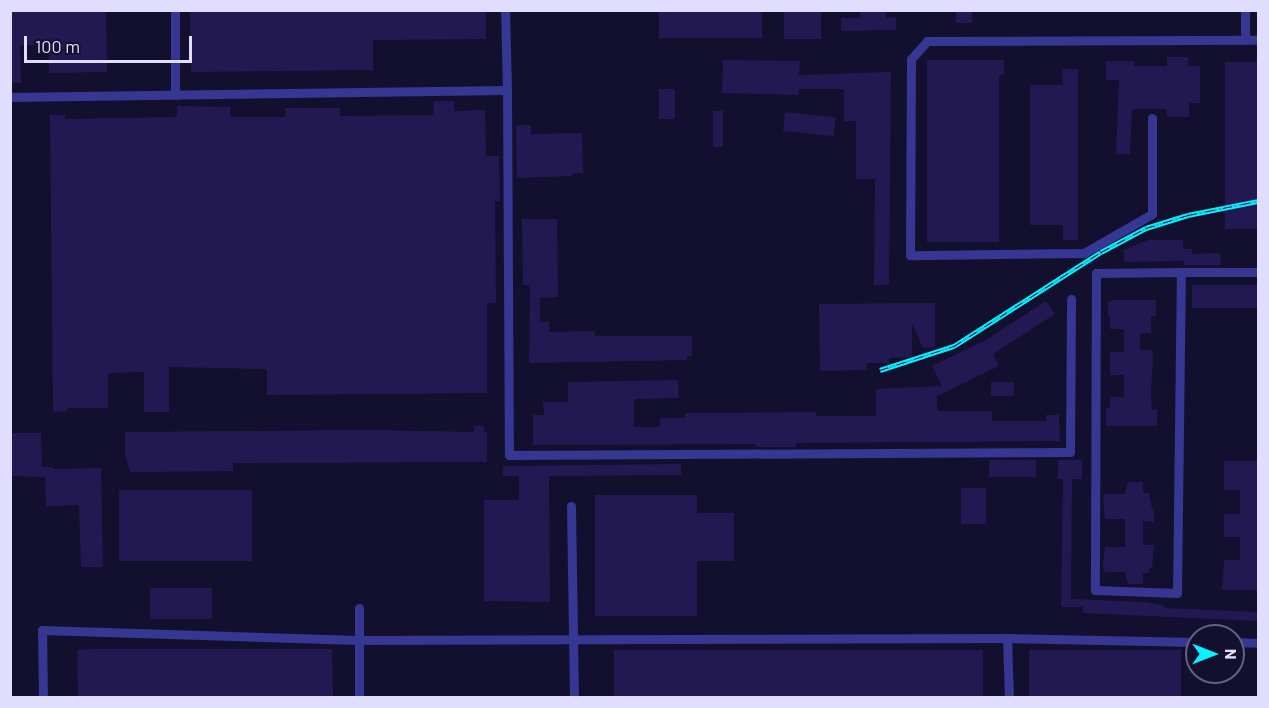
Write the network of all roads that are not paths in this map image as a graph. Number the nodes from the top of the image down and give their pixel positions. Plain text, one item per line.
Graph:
1 (176, 10) edge
2 (505, 10) edge
3 (1245, 10) edge
4 (1245, 40) junction
5 (1258, 40) edge
6 (507, 90) junction
7 (176, 95) junction
8 (10, 97) edge
9 (1152, 118) dead end
10 (1181, 272) junction
11 (1258, 272) edge
12 (1071, 299) dead end
13 (571, 506) dead end
14 (359, 608) dead end
15 (1007, 638) junction
16 (358, 640) junction
17 (574, 640) junction
18 (1185, 642) edge
19 (43, 698) edge
20 (358, 698) edge
21 (574, 698) edge
22 (1009, 698) edge

1 - 7 street
2 - 6 street
3 - 4 street
4 - 5 street
4 - 9 street
6 - 7 street
6 - 12 street
7 - 8 street
10 - 10 street
10 - 11 street
13 - 17 street
14 - 16 street
15 - 17 street
15 - 18 street
15 - 22 street
16 - 17 street
16 - 19 street
16 - 20 street
17 - 21 street

